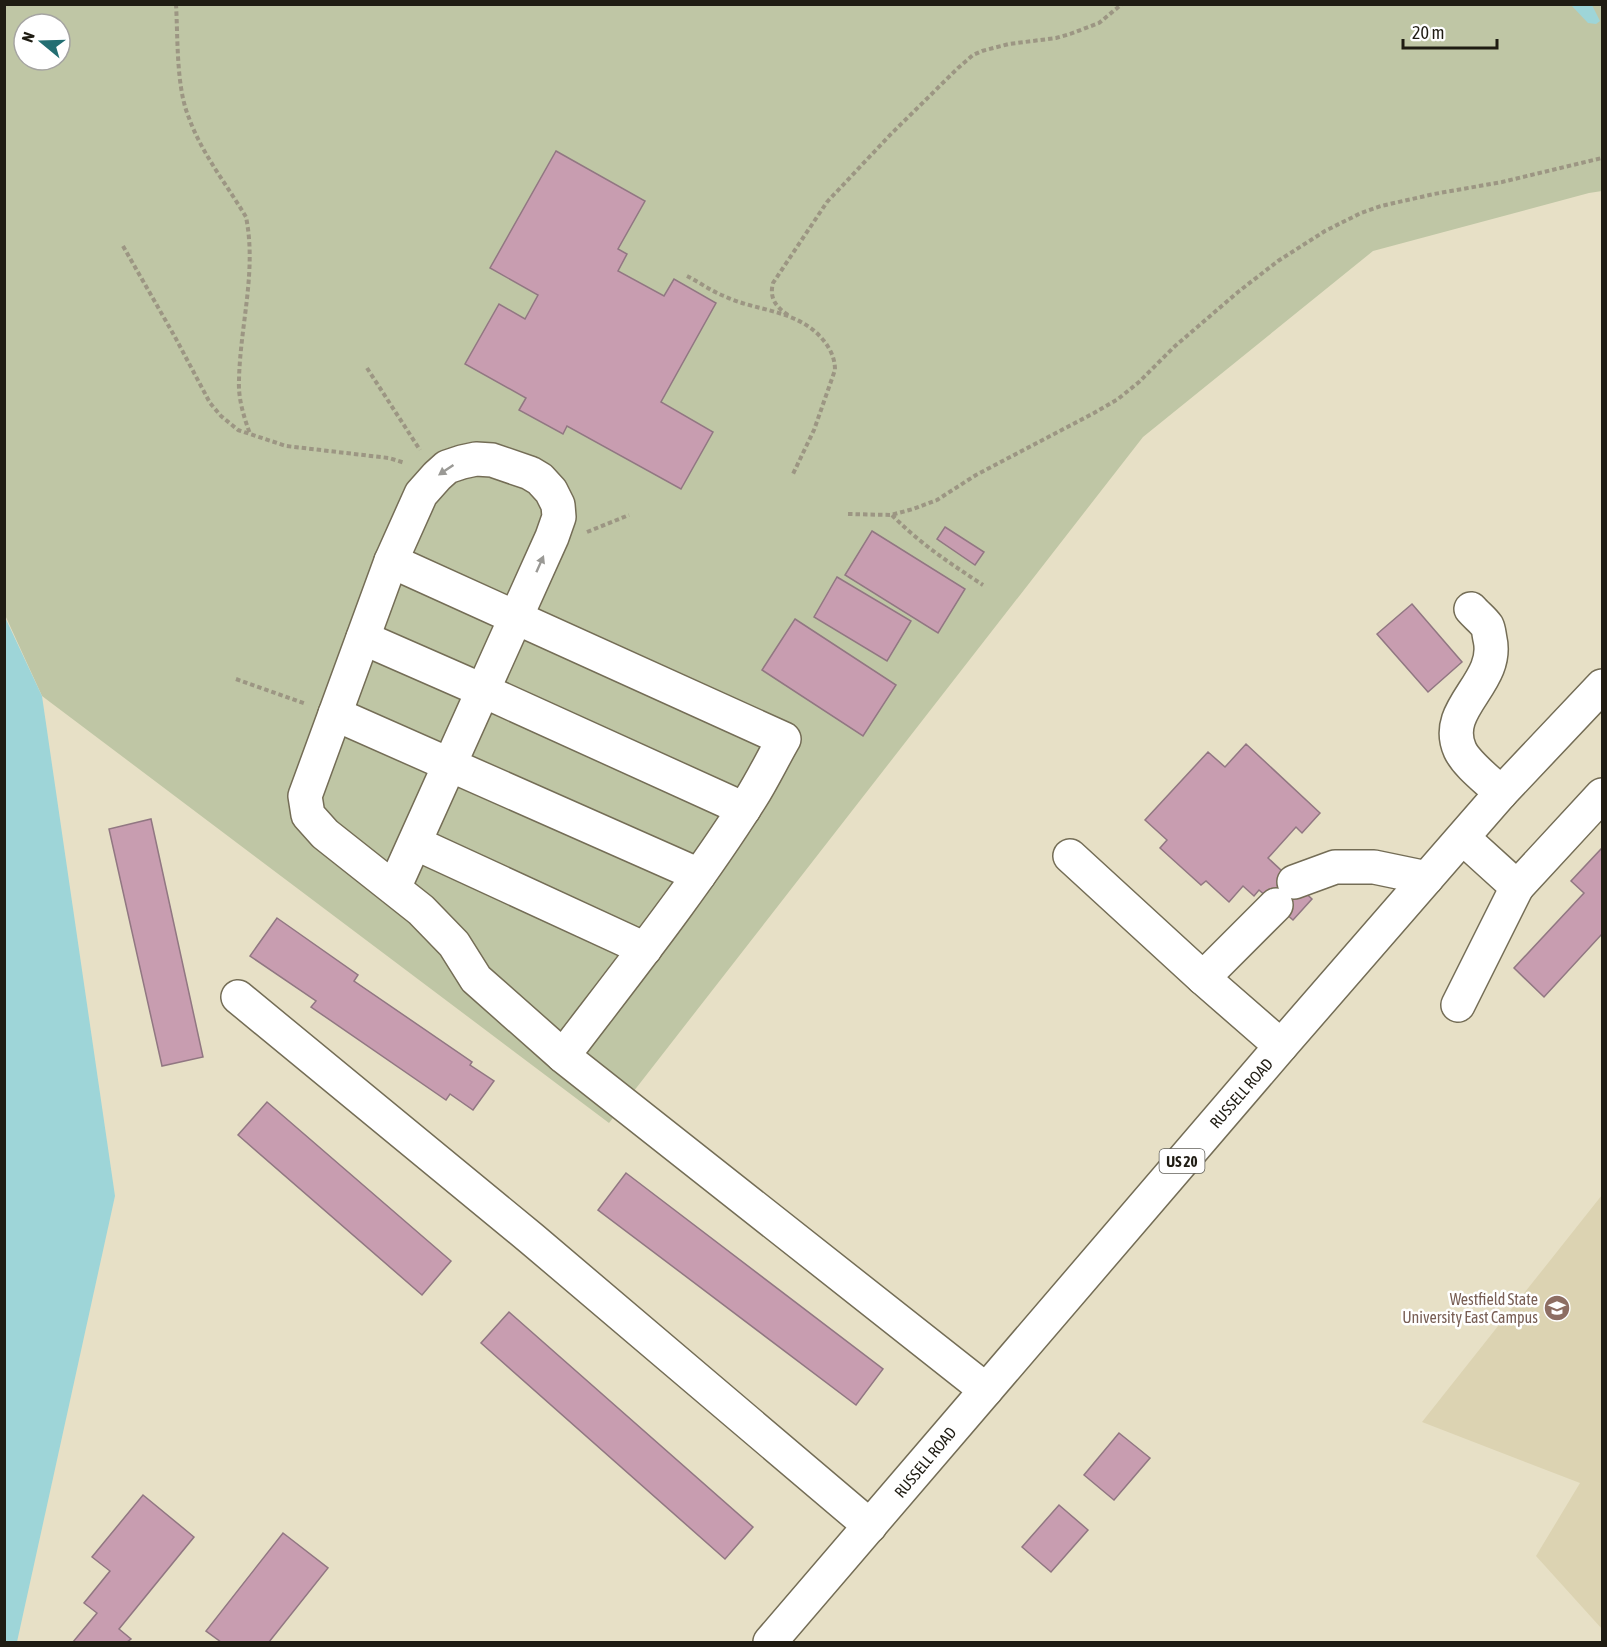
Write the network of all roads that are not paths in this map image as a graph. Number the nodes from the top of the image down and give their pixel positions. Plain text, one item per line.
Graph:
1 (391, 561) junction
2 (1471, 609) dead end
3 (517, 618) junction
4 (363, 638) junction
5 (484, 691) junction
6 (1599, 698) edge
7 (335, 714) junction
8 (450, 765) junction
9 (1501, 793) junction
10 (1602, 795) edge
11 (744, 808) junction
12 (1463, 838) junction
13 (415, 843) junction
14 (1070, 856) dead end
15 (699, 875) junction
16 (1427, 878) junction
17 (1517, 887) junction
18 (394, 888) junction
19 (645, 949) junction
20 (1203, 978) junction
21 (238, 997) dead end
22 (1458, 1005) dead end
23 (1281, 1046) junction
24 (563, 1056) junction
25 (986, 1390) junction
26 (870, 1526) junction
27 (770, 1642) edge

1 - 3 main road
3 -> 1 main road
1 - 4 main road
2 - 9 main road
3 - 5 main road
3 - 11 main road
4 - 5 main road
4 - 7 main road
5 - 8 main road
5 - 11 main road
6 - 9 main road, RUSSELL ROAD / US 20
7 - 8 main road
7 - 18 main road
8 - 13 main road
8 - 15 main road
9 - 12 main road, RUSSELL ROAD / US 20
10 - 17 main road
11 - 15 main road
12 - 16 main road, RUSSELL ROAD / US 20
12 - 17 main road
13 - 18 main road
13 - 19 main road
14 - 20 main road
15 - 19 main road
16 - 20 main road
16 - 23 main road, RUSSELL ROAD / US 20
17 - 22 main road
18 - 24 main road
19 - 24 main road
20 - 23 main road
21 - 26 main road
23 - 25 main road, RUSSELL ROAD / US 20
24 - 25 main road
25 - 26 main road, RUSSELL ROAD / US 20
26 - 27 main road, RUSSELL ROAD / US 20

